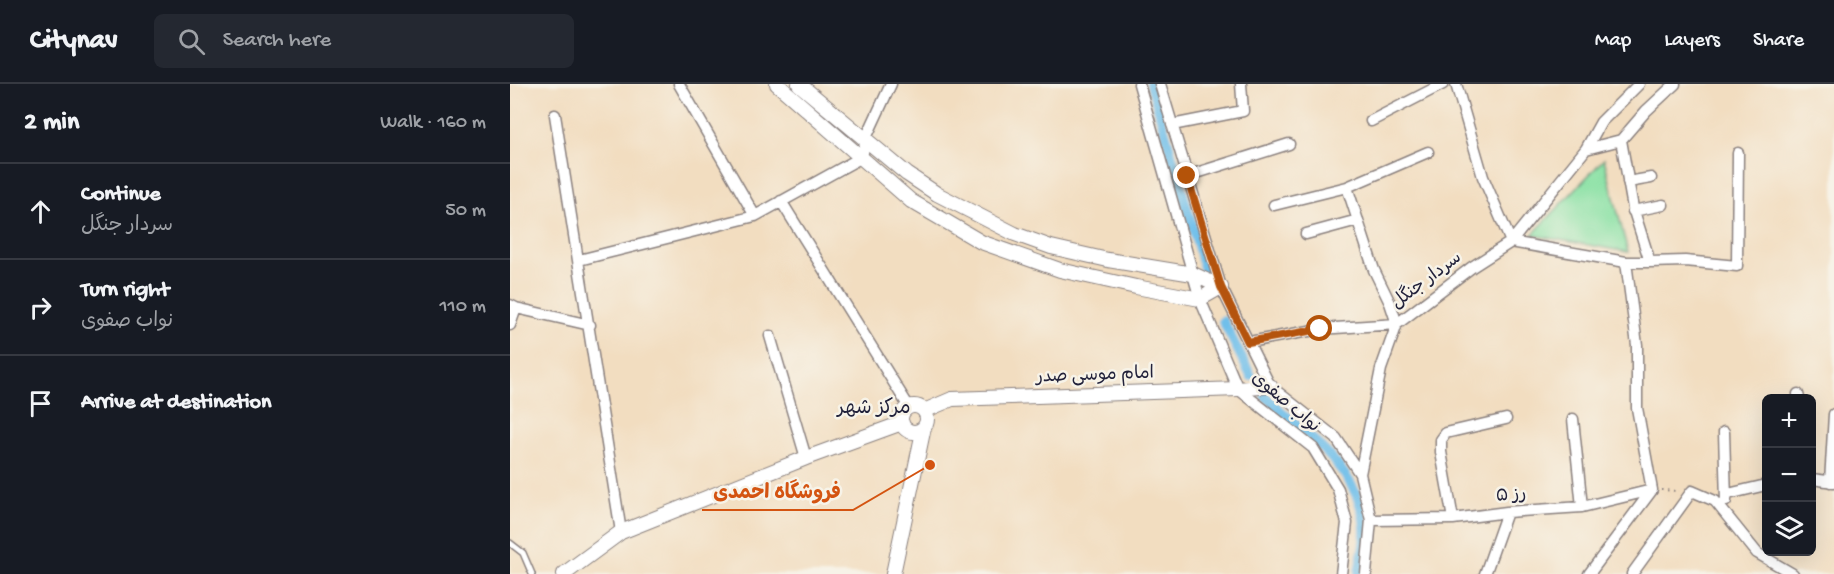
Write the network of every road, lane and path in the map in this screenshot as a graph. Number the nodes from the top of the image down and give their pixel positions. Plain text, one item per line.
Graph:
1 (679, 84) edge
2 (777, 84) edge
3 (891, 84) edge
4 (1139, 84) edge
5 (1160, 84) edge
6 (1240, 84) edge
7 (1443, 84) edge
8 (1456, 84) edge
9 (1639, 84) edge
10 (1675, 84) edge
11 (802, 85) edge
12 (1627, 89) edge
13 (555, 115) dead end
14 (1371, 121) dead end
15 (1172, 125) junction
16 (866, 138) junction
17 (1621, 140) junction
18 (1289, 144) dead end
19 (1586, 149) junction
20 (1428, 152) dead end
21 (1738, 153) dead end
22 (861, 157) junction
23 (1187, 176) junction
24 (1651, 178) dead end
25 (1628, 182) junction
26 (1347, 187) junction
27 (781, 201) junction
28 (1274, 205) dead end
29 (1663, 206) dead end
30 (1633, 211) junction
31 (755, 216) junction
32 (1358, 220) junction
33 (1306, 234) dead end
34 (1511, 242) junction
35 (579, 260) junction
36 (1626, 262) junction
37 (1650, 262) junction
38 (1193, 274) junction
39 (1221, 287) junction
40 (1200, 299) junction
41 (513, 306) edge
42 (1397, 324) junction
43 (510, 325) edge
44 (590, 325) junction
45 (770, 336) dead end
46 (1248, 342) junction
47 (1270, 386) junction
48 (1238, 389) junction
49 (909, 407) junction
50 (924, 411) junction
51 (1834, 414) edge
52 (1506, 419) dead end
53 (1573, 419) dead end
54 (902, 423) junction
55 (924, 427) junction
56 (1724, 432) dead end
57 (806, 458) junction
58 (1360, 474) junction
59 (1816, 480) edge
60 (1832, 482) edge
61 (1762, 486) edge
62 (1652, 490) junction
63 (1692, 491) junction
64 (1720, 501) junction
65 (1582, 507) junction
66 (1507, 512) junction
67 (1453, 519) junction
68 (1371, 520) junction
69 (621, 532) junction
70 (510, 543) edge
71 (532, 574) edge
72 (564, 574) edge
73 (893, 574) edge
74 (1341, 574) edge
75 (1366, 574) edge
76 (1485, 574) edge
77 (1589, 574) edge
78 (1632, 574) edge
79 (1793, 574) edge

1 - 31 street
2 - 22 street
3 - 16 street
4 - 38 street, نواب صفوی
5 - 15 street, نواب صفوی
6 - 15 street
7 - 14 street
8 - 34 street
9 - 12 street, سردار جنگل
10 - 17 street
11 - 16 street
12 - 19 street, سردار جنگل
13 - 35 street
15 - 23 street, نواب صفوی
16 - 22 street
16 - 38 street
17 - 19 street
17 - 25 street
18 - 23 street
19 - 34 street, سردار جنگل
20 - 26 street
21 - 37 street
22 - 27 street
22 - 40 street
23 - 39 street, نواب صفوی
24 - 25 street
25 - 30 street
26 - 28 street
26 - 32 street
27 - 31 street
27 - 49 street
29 - 30 street
30 - 37 street
31 - 35 street
32 - 33 street
32 - 42 street
34 - 36 street
34 - 42 street, سردار جنگل
35 - 44 street
36 - 37 street
36 - 62 street
38 - 39 street
38 - 40 street, نواب صفوی
39 - 40 street
39 - 46 street, نواب صفوی
40 - 48 street, نواب صفوی
41 - 43 street
41 - 44 street
42 - 46 street, سردار جنگل
42 - 58 street
44 - 69 street
45 - 57 street
46 - 47 street, نواب صفوی
47 - 48 street, امام موسی صدر
47 - 58 street, نواب صفوی
48 - 50 street, امام موسی صدر
48 - 74 street, نواب صفوی
49 - 50 street
49 - 54 street
50 - 55 street
51 - 60 street
52 - 67 street
53 - 65 street
54 - 55 street
54 - 57 street
55 - 73 street
56 - 64 street
57 - 69 street
58 - 68 street, نواب صفوی
59 - 60 street
61 - 64 street
62 - 63 path
62 - 65 street, رز ۵
62 - 77 street
63 - 64 street
63 - 78 street
64 - 79 street
65 - 66 street, رز ۵
66 - 67 street, رز ۵
66 - 76 street
67 - 68 street, رز ۵
68 - 75 street, نواب صفوی
69 - 72 street
70 - 71 lane

